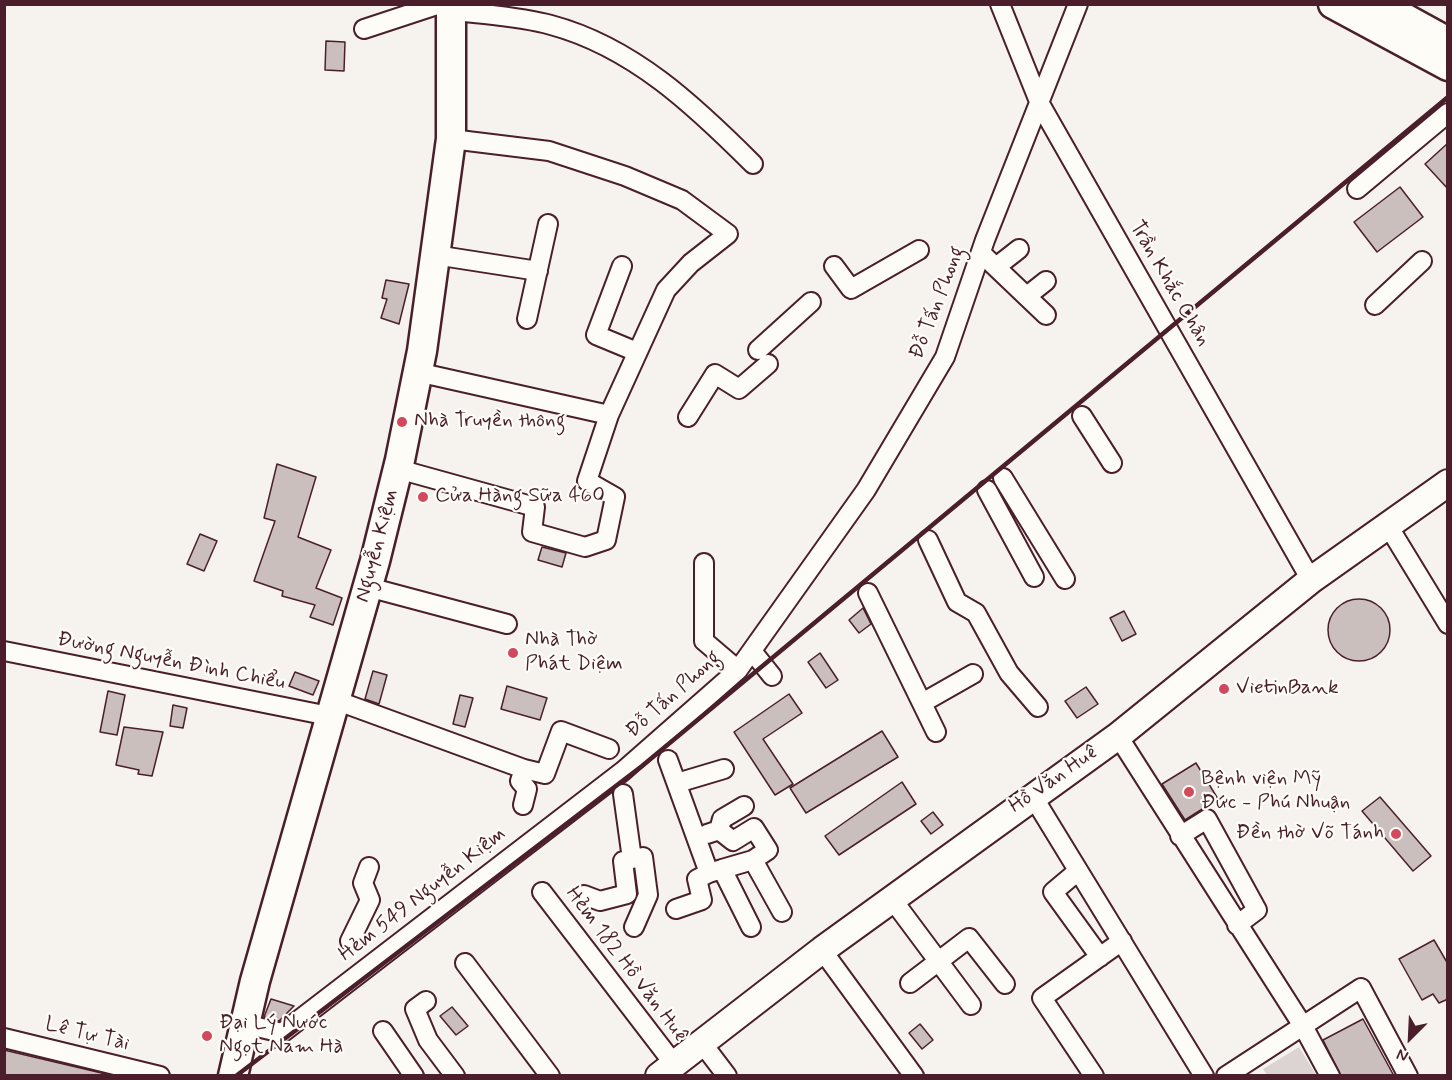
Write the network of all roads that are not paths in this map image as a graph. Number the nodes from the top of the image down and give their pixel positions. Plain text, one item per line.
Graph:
1 (1000, 4) edge
2 (1078, 4) edge
3 (1333, 4) edge
4 (1379, 4) edge
5 (447, 6) edge
6 (364, 29) dead end
7 (1448, 42) edge
8 (1448, 66) edge
9 (1040, 104) junction
10 (1448, 113) edge
11 (451, 139) junction
12 (753, 164) dead end
13 (1357, 189) dead end
14 (548, 224) dead end
15 (1019, 249) dead end
16 (919, 250) dead end
17 (981, 254) junction
18 (435, 255) junction
19 (1422, 261) dead end
20 (622, 266) dead end
21 (834, 266) dead end
22 (996, 267) junction
23 (538, 271) junction
24 (1046, 281) dead end
25 (1027, 296) junction
26 (811, 302) dead end
27 (1375, 305) dead end
28 (1046, 315) dead end
29 (527, 319) dead end
30 (637, 352) junction
31 (417, 372) junction
32 (609, 415) junction
33 (1082, 416) dead end
34 (688, 417) dead end
35 (1112, 463) dead end
36 (398, 469) junction
37 (1003, 478) dead end
38 (1448, 483) edge
39 (987, 490) dead end
40 (1387, 524) junction
41 (928, 540) dead end
42 (704, 562) dead end
43 (1034, 577) dead end
44 (1065, 579) dead end
45 (1311, 580) junction
46 (368, 586) junction
47 (868, 593) dead end
48 (507, 624) dead end
49 (1448, 624) edge
50 (4, 651) edge
51 (752, 651) junction
52 (738, 670) junction
53 (973, 674) dead end
54 (772, 676) dead end
55 (922, 703) junction
56 (1038, 707) dead end
57 (332, 708) junction
58 (936, 732) dead end
59 (1118, 736) junction
60 (609, 749) dead end
61 (669, 760) dead end
62 (524, 769) junction
63 (724, 769) dead end
64 (623, 771) joint
65 (677, 783) junction
66 (623, 794) dead end
67 (1032, 795) junction
68 (523, 805) dead end
69 (744, 806) dead end
70 (719, 830) junction
71 (1180, 836) junction
72 (697, 838) junction
73 (632, 860) junction
74 (753, 860) junction
75 (369, 867) dead end
76 (715, 871) junction
77 (1078, 871) junction
78 (542, 892) dead end
79 (584, 895) dead end
80 (892, 898) junction
81 (676, 909) dead end
82 (782, 912) dead end
83 (1237, 925) junction
84 (634, 927) dead end
85 (751, 927) dead end
86 (350, 941) dead end
87 (1122, 941) junction
88 (822, 950) junction
89 (1100, 957) junction
90 (938, 961) junction
91 (465, 963) dead end
92 (910, 983) dead end
93 (1005, 984) dead end
94 (426, 1000) dead end
95 (971, 1005) dead end
96 (245, 1024) junction
97 (1303, 1026) junction
98 (382, 1031) dead end
99 (4, 1038) edge
100 (702, 1043) junction
101 (1250, 1069) edge
102 (666, 1070) edge
103 (160, 1076) edge
104 (233, 1076) edge
105 (414, 1076) edge
106 (455, 1076) edge
107 (550, 1076) edge
108 (727, 1076) edge
109 (914, 1076) edge
110 (1094, 1076) edge
111 (1204, 1076) edge
112 (1226, 1076) edge
113 (1330, 1076) edge
114 (1408, 1076) edge

1 - 9 street, Trần Khắc Chân
2 - 9 street, Đỗ Tấn Phong
3 - 8 main road
4 - 7 main road
5 - 6 street
5 - 11 main road, Nguyễn Kiệm
5 - 12 street
9 - 17 street, Đỗ Tấn Phong
9 - 45 street, Trần Khắc Chân
10 - 13 street
11 - 18 main road, Nguyễn Kiệm
11 - 30 street
14 - 23 street
15 - 22 street
16 - 21 street
17 - 22 street
17 - 51 street, Đỗ Tấn Phong
18 - 23 street
18 - 31 main road, Nguyễn Kiệm
19 - 27 street
20 - 30 street
22 - 25 street
23 - 29 street
24 - 25 street
25 - 28 street
26 - 34 street
30 - 32 street
31 - 32 street
31 - 36 main road, Nguyễn Kiệm
32 - 36 street
33 - 35 street
36 - 46 main road, Nguyễn Kiệm
37 - 44 street
38 - 40 main road, Hồ Văn Huê
39 - 43 street
40 - 45 main road, Hồ Văn Huê
40 - 49 street
41 - 56 street
42 - 52 street
45 - 59 main road, Hồ Văn Huê
46 - 48 street
46 - 57 main road, Nguyễn Kiệm
47 - 55 street
50 - 57 street, Đường Nguyễn Đình Chiểu
51 - 52 street, Đỗ Tấn Phong
51 - 54 street, Đỗ Tấn Phong
52 - 64 street, Đỗ Tấn Phong
53 - 55 street
55 - 58 street
57 - 62 street, Đường Nguyễn Đình Chiểu
57 - 96 main road, Nguyễn Kiệm
59 - 67 main road, Hồ Văn Huê
59 - 71 street
60 - 62 street
61 - 65 street
62 - 68 street
63 - 65 street
64 - 96 street, Hẻm 549 Nguyễn Kiệm
65 - 72 street
66 - 73 street
67 - 77 street
67 - 80 main road, Hồ Văn Huê
69 - 70 street
70 - 72 street
70 - 74 street
71 - 83 street
71 - 83 street
72 - 76 street
73 - 79 street
73 - 84 street
74 - 76 street
74 - 82 street
75 - 86 street
76 - 81 street
76 - 85 street
77 - 87 street
77 - 89 street
78 - 102 street, Hẻm 182 Hồ Văn Huê
80 - 88 main road, Hồ Văn Huê
80 - 90 street
83 - 97 street
87 - 89 street
87 - 111 street
88 - 100 main road, Hồ Văn Huê
88 - 109 street
89 - 110 street
90 - 92 street
90 - 93 street
90 - 95 street
91 - 107 street
94 - 106 street
96 - 104 main road, Nguyễn Kiệm
97 - 101 street
97 - 113 street
97 - 114 street
98 - 105 street
99 - 103 street, Lê Tự Tài
100 - 102 main road, Hồ Văn Huê
100 - 108 street
101 - 112 street

